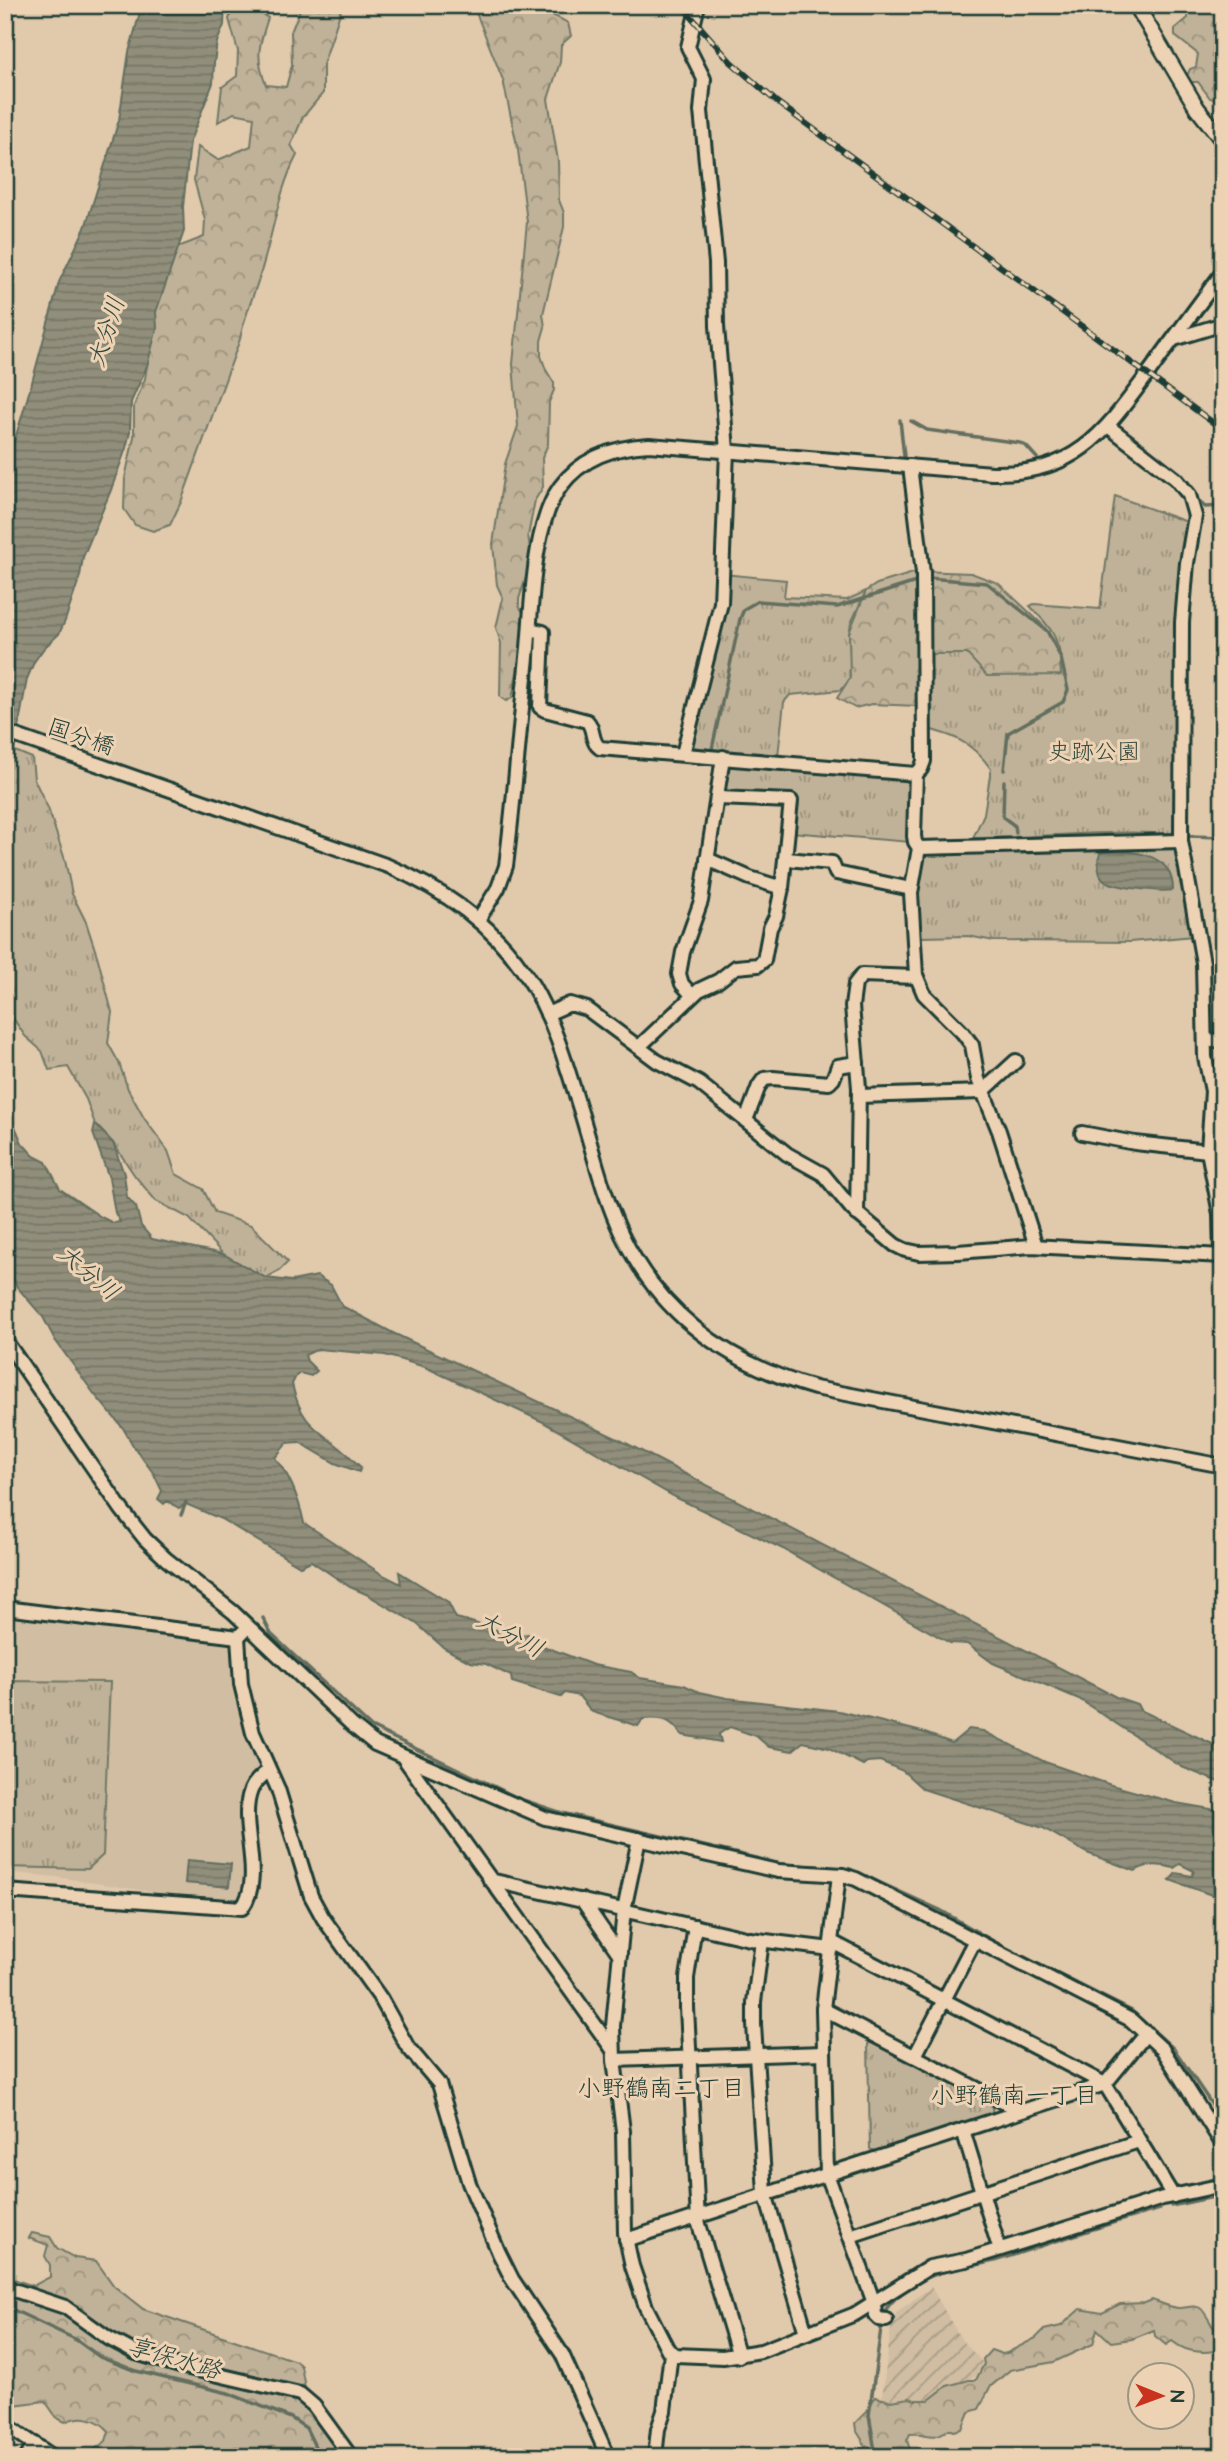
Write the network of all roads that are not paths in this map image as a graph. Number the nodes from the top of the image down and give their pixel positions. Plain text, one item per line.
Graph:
1 (698, 5) edge
2 (1136, 5) edge
3 (1223, 141) edge
4 (1223, 272) edge
5 (1223, 324) edge
6 (1173, 339) junction
7 (1108, 426) junction
8 (727, 451) junction
9 (910, 466) junction
10 (530, 629) junction
11 (5, 732) edge
12 (683, 754) junction
13 (723, 757) junction
14 (916, 774) junction
15 (718, 798) junction
16 (1181, 841) junction
17 (919, 848) junction
18 (707, 859) junction
19 (786, 859) junction
20 (782, 888) junction
21 (911, 889) junction
22 (478, 920) junction
23 (916, 977) junction
24 (692, 995) junction
25 (547, 1014) junction
26 (1205, 1040) junction
27 (1223, 1041) edge
28 (643, 1043) dead end
29 (1017, 1061) dead end
30 (857, 1063) junction
31 (982, 1092) junction
32 (859, 1096) junction
33 (746, 1120) junction
34 (1082, 1133) dead end
35 (1208, 1151) junction
36 (857, 1214) junction
37 (1036, 1246) junction
38 (1222, 1256) edge
39 (5, 1340) edge
40 (1223, 1466) edge
41 (5, 1608) edge
42 (249, 1627) junction
43 (237, 1637) junction
44 (403, 1757) junction
45 (269, 1770) junction
46 (639, 1839) junction
47 (839, 1875) junction
48 (490, 1880) junction
49 (5, 1891) edge
50 (582, 1900) junction
51 (624, 1910) junction
52 (695, 1926) junction
53 (975, 1940) junction
54 (762, 1941) junction
55 (831, 1945) junction
56 (620, 1955) junction
57 (944, 2000) junction
58 (823, 2009) junction
59 (1147, 2034) junction
60 (824, 2053) junction
61 (756, 2054) junction
62 (614, 2055) junction
63 (915, 2056) junction
64 (690, 2058) junction
65 (1105, 2084) junction
66 (1020, 2111) junction
67 (963, 2130) junction
68 (1139, 2141) junction
69 (1223, 2145) edge
70 (827, 2174) junction
71 (1223, 2185) edge
72 (982, 2192) junction
73 (765, 2193) junction
74 (1173, 2196) junction
75 (698, 2216) junction
76 (850, 2236) junction
77 (626, 2239) junction
78 (997, 2241) dead end
79 (5, 2287) edge
80 (874, 2303) junction
81 (887, 2320) dead end
82 (806, 2333) junction
83 (671, 2353) junction
84 (739, 2356) junction
85 (5, 2424) edge
86 (35, 2444) junction
87 (27, 2457) edge
88 (53, 2457) edge
89 (351, 2457) edge
90 (608, 2457) edge
91 (655, 2457) edge

1 - 8 street
2 - 3 main road
4 - 6 street
5 - 6 street
6 - 7 street
7 - 9 street
7 - 16 street
8 - 9 street
8 - 10 street
8 - 12 street
9 - 14 street
10 - 12 street
10 - 22 street
11 - 22 street, 国分橋
12 - 13 street
13 - 14 street
13 - 15 street
14 - 17 street
15 - 18 street
15 - 19 street
16 - 17 street
16 - 26 street
17 - 21 street
18 - 20 street
18 - 24 street
19 - 20 street
19 - 21 street
20 - 24 street
21 - 23 street
22 - 25 street, 国分橋
23 - 30 street
23 - 31 street
24 - 28 street
25 - 33 street
25 - 40 street, 国分橋
26 - 27 street
26 - 35 street
29 - 31 street
30 - 32 street
30 - 33 street
31 - 32 street
31 - 37 street
32 - 36 street
33 - 36 street
34 - 35 street
35 - 38 street
36 - 37 street
37 - 38 street
39 - 42 street
41 - 43 street
42 - 43 street
42 - 44 street
43 - 45 street
44 - 46 street
44 - 48 street
45 - 49 street
45 - 90 street
46 - 47 street
46 - 51 street
47 - 53 street
47 - 55 street
48 - 50 street
48 - 62 street
50 - 51 street
50 - 56 street
51 - 52 street
51 - 56 street
52 - 54 street
52 - 64 street
53 - 57 street
53 - 59 street
54 - 55 street
54 - 61 street
55 - 57 street
55 - 58 street
56 - 62 street
57 - 63 street
57 - 65 street
58 - 60 street
58 - 63 street
59 - 65 street
59 - 69 street
60 - 61 street
60 - 70 street
61 - 64 street
61 - 73 street
62 - 64 street
62 - 77 street
63 - 66 street
64 - 75 street
65 - 66 street
65 - 68 street
66 - 67 street
67 - 70 street
67 - 72 street
68 - 72 street
68 - 74 street
70 - 73 street
70 - 76 street
71 - 74 street
72 - 76 street
72 - 78 street
73 - 75 street
73 - 82 street
74 - 80 street
75 - 77 street
75 - 84 street
76 - 80 street
77 - 83 street
79 - 89 street
80 - 81 street
80 - 82 street
82 - 84 street
83 - 84 street
83 - 91 street
85 - 86 street
86 - 87 street
86 - 88 street

